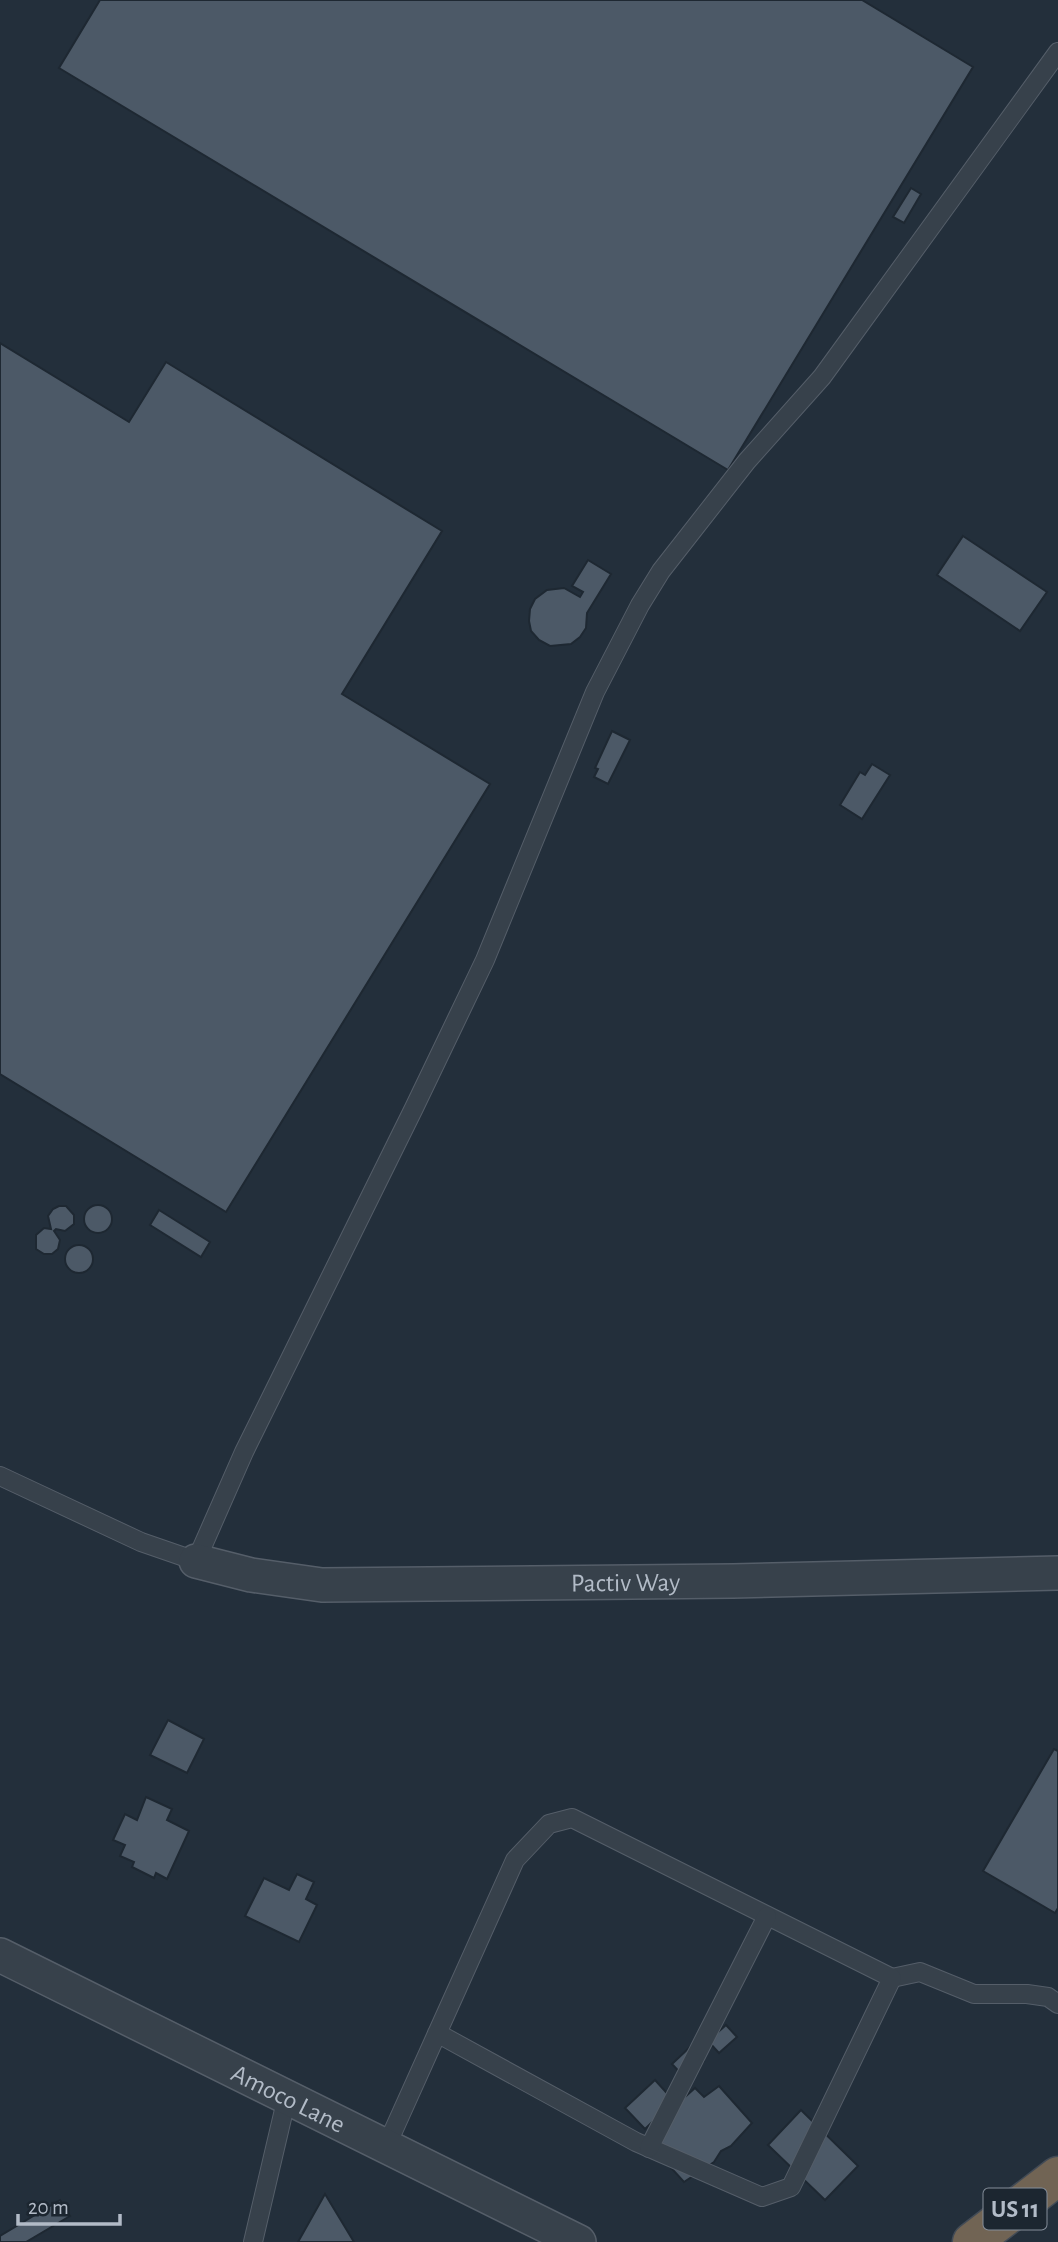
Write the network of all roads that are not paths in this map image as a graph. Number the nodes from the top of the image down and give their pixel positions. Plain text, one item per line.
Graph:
1 (1058, 52) edge
2 (0, 1476) edge
3 (196, 1561) junction
4 (1058, 1573) edge
5 (767, 1916) junction
6 (0, 1955) edge
7 (891, 1978) junction
8 (1058, 2004) edge
9 (437, 2034) junction
10 (287, 2097) junction
11 (386, 2147) junction
12 (649, 2148) junction
13 (1058, 2176) edge
14 (253, 2242) edge
15 (579, 2242) edge
16 (972, 2242) edge

1 - 3 lane
2 - 3 lane
3 - 4 street, Pactiv Way
5 - 7 lane
5 - 9 lane
5 - 12 lane
6 - 10 street, Amoco Lane
7 - 8 lane
7 - 12 lane
9 - 11 lane
9 - 12 lane
10 - 11 street, Amoco Lane
10 - 14 lane
11 - 15 street, Amoco Lane
13 - 16 highway, US 11

